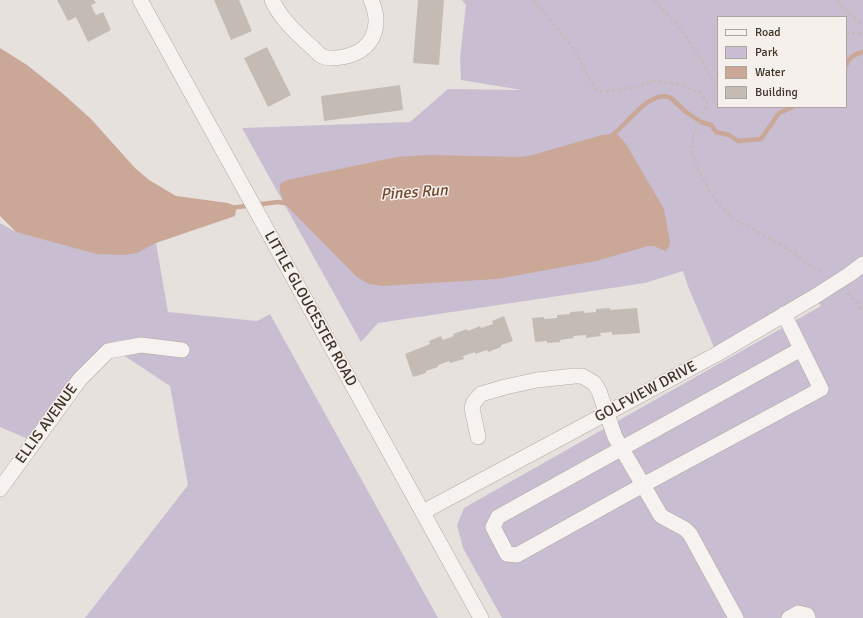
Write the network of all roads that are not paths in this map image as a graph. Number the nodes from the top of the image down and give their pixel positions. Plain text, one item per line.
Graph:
1 (140, 0) edge
2 (272, 0) edge
3 (372, 0) edge
4 (863, 264) edge
5 (784, 314) junction
6 (801, 349) junction
7 (182, 350) dead end
8 (608, 413) junction
9 (478, 437) dead end
10 (622, 448) junction
11 (643, 485) junction
12 (0, 489) edge
13 (423, 512) junction
14 (481, 618) edge
15 (736, 618) edge
16 (789, 618) edge
17 (808, 618) edge

1 - 13 street, LITTLE GLOUCESTER ROAD
2 - 3 street
4 - 5 street, GOLFVIEW DRIVE
5 - 6 street
5 - 8 street, GOLFVIEW DRIVE
6 - 10 street
6 - 11 street
7 - 12 street, ELLIS AVENUE
8 - 9 street
8 - 10 street
8 - 13 street, GOLFVIEW DRIVE
10 - 11 street
10 - 11 street
11 - 15 street
13 - 14 street, LITTLE GLOUCESTER ROAD
16 - 17 street

